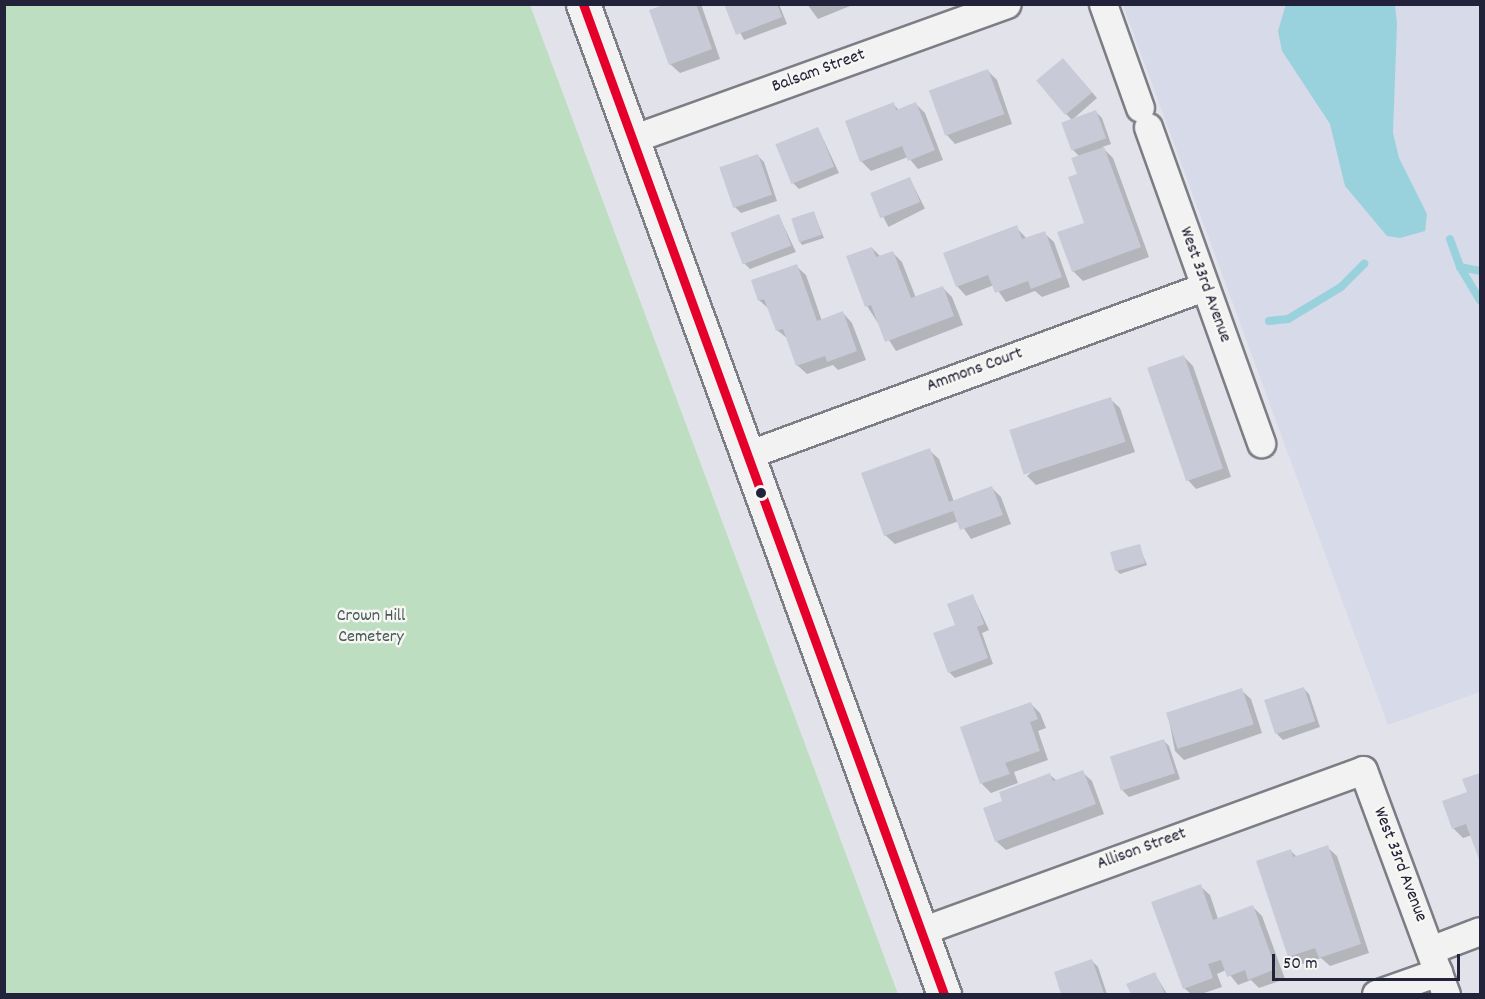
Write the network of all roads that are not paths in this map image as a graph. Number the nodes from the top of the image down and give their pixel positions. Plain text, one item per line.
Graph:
1 (583, 4) edge
2 (1006, 4) edge
3 (1103, 4) edge
4 (632, 139) junction
5 (1203, 287) junction
6 (1261, 443) dead end
7 (747, 455) junction
8 (1363, 770) joint
9 (921, 931) junction
10 (1480, 932) edge
11 (1438, 972) edge
12 (944, 994) edge
13 (1376, 994) edge

1 - 4 street
2 - 4 street, Balsam Street
3 - 5 street, West 33rd Avenue
4 - 7 street
5 - 6 street, West 33rd Avenue
5 - 7 street, Ammons Court
7 - 9 street
8 - 9 street, Allison Street
8 - 11 street, West 33rd Avenue
9 - 12 street
10 - 11 street
11 - 13 street

